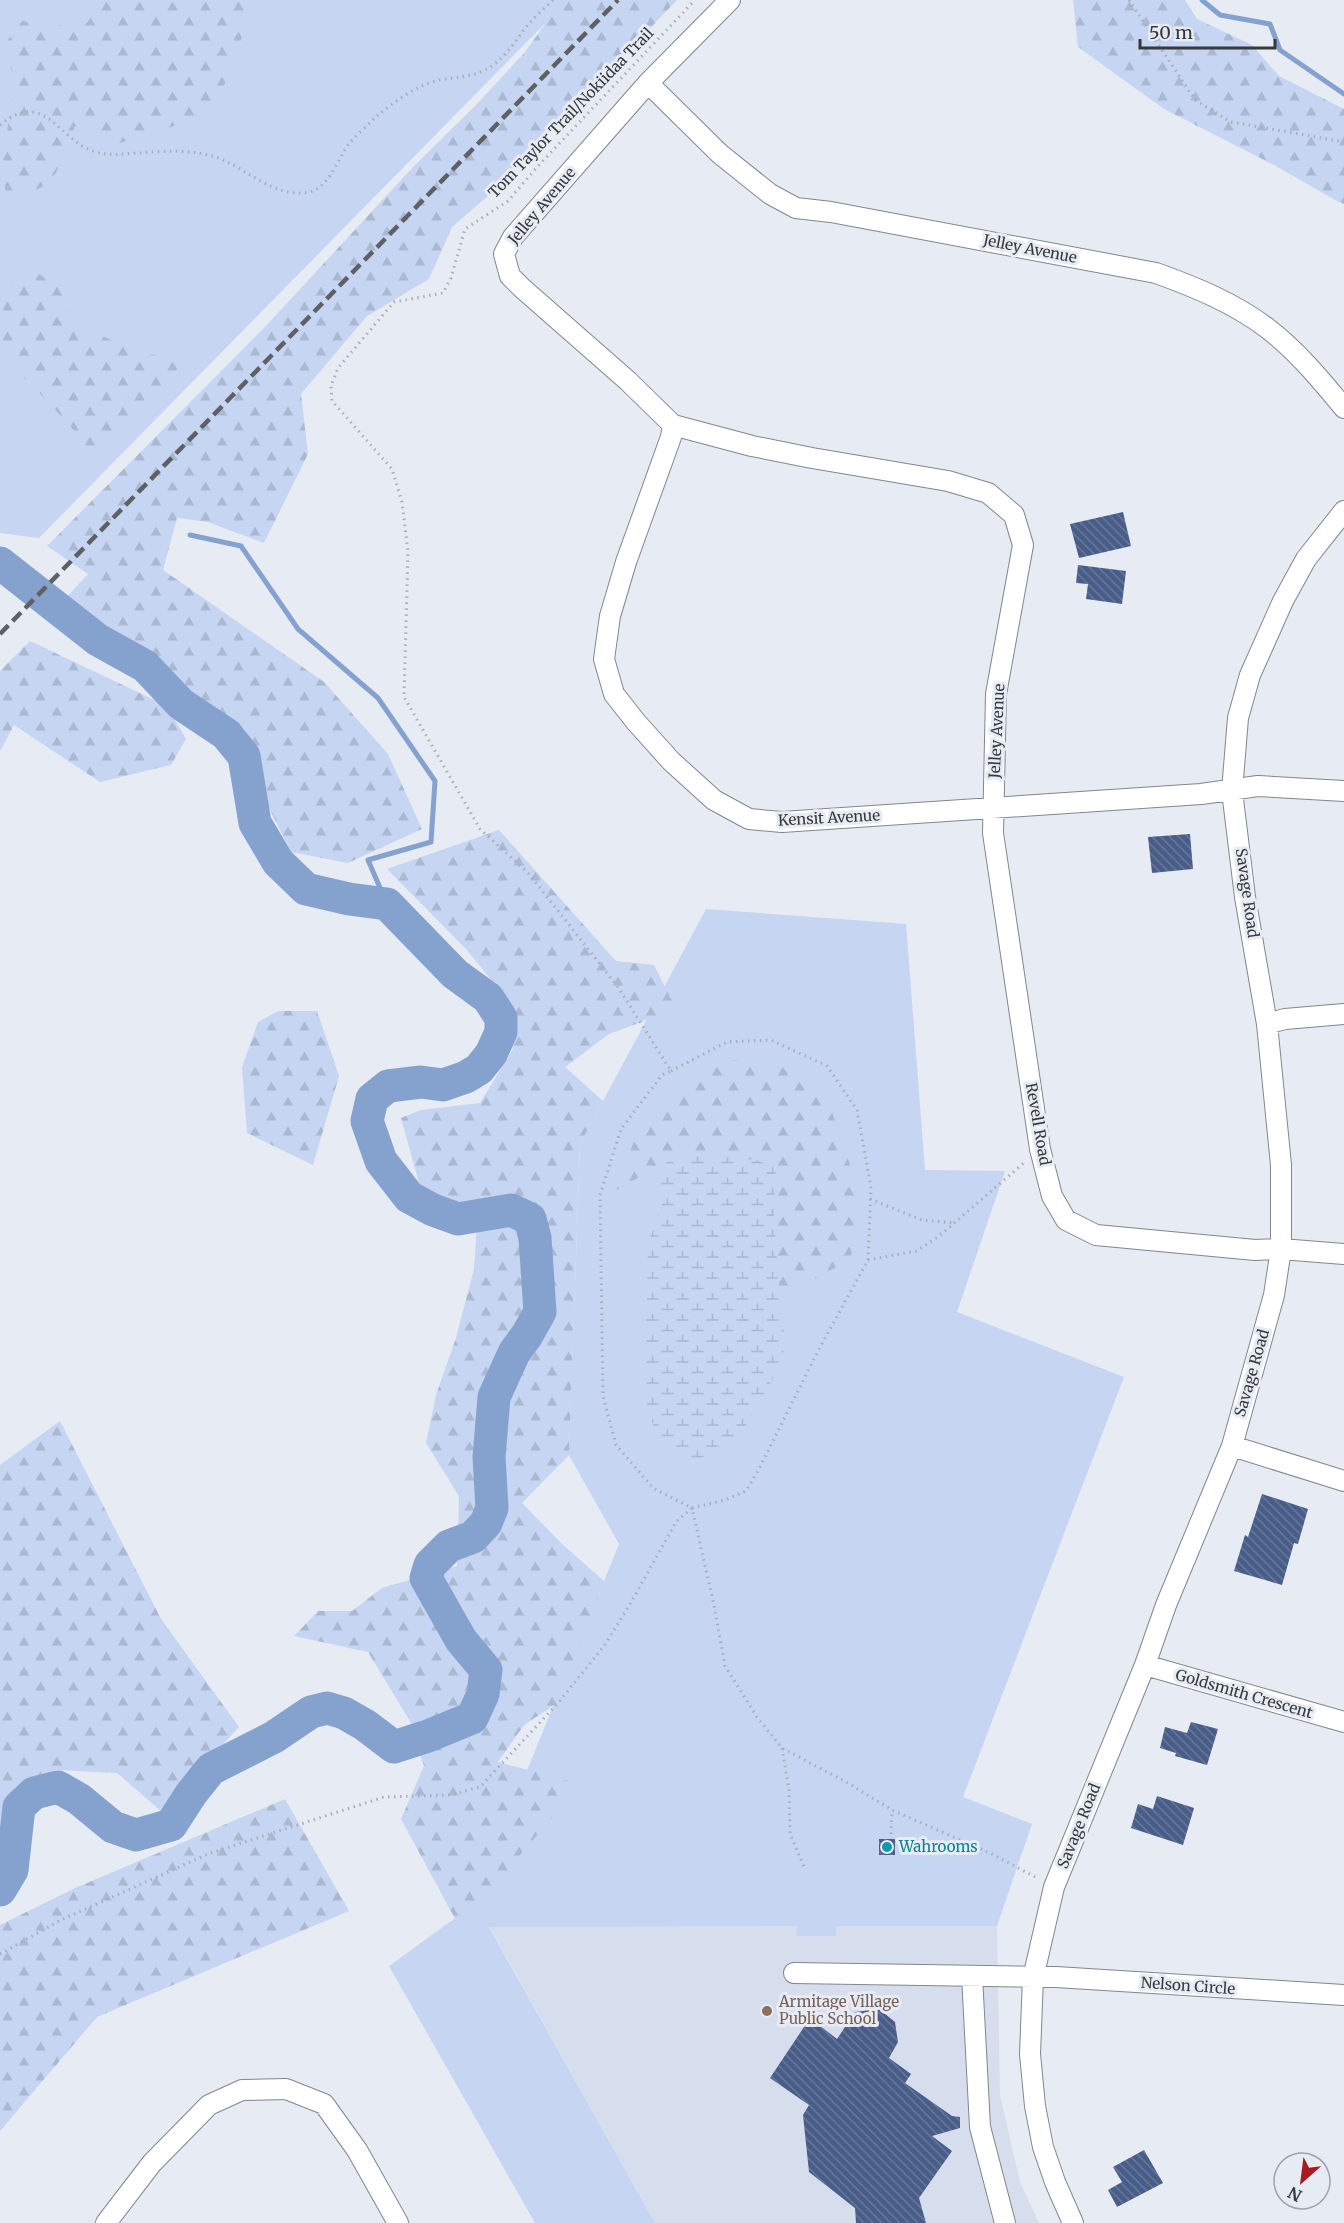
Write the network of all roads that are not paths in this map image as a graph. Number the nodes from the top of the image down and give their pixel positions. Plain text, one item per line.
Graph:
1 (730, 0) edge
2 (648, 83) junction
3 (1344, 408) edge
4 (673, 425) junction
5 (1344, 511) edge
6 (1232, 791) junction
7 (1344, 791) edge
8 (994, 807) junction
9 (1344, 1014) edge
10 (1267, 1024) junction
11 (1281, 1249) junction
12 (1344, 1254) edge
13 (1232, 1446) junction
14 (1344, 1481) edge
15 (1145, 1665) junction
16 (1344, 1722) edge
17 (794, 1973) dead end
18 (972, 1976) junction
19 (1033, 1978) junction
20 (1344, 1995) edge
21 (1068, 2221) edge
22 (106, 2223) edge
23 (398, 2223) edge
24 (1005, 2223) edge

1 - 2 street
2 - 3 street, Jelley Avenue
2 - 4 street, Jelley Avenue
4 - 8 street, Jelley Avenue
4 - 8 street, Kensit Avenue
5 - 6 street, Savage Road
6 - 7 street, Kensit Avenue
6 - 8 street, Kensit Avenue
6 - 10 street, Savage Road
8 - 11 street, Revell Road
9 - 10 street
10 - 11 street, Savage Road
11 - 12 street, Revell Road
11 - 13 street, Savage Road
13 - 14 street
13 - 15 street, Savage Road
15 - 16 street, Goldsmith Crescent
15 - 19 street, Savage Road
17 - 18 street, Nelson Circle
18 - 19 street, Nelson Circle
18 - 24 street
19 - 20 street, Nelson Circle
19 - 21 street, Savage Road
22 - 23 street

